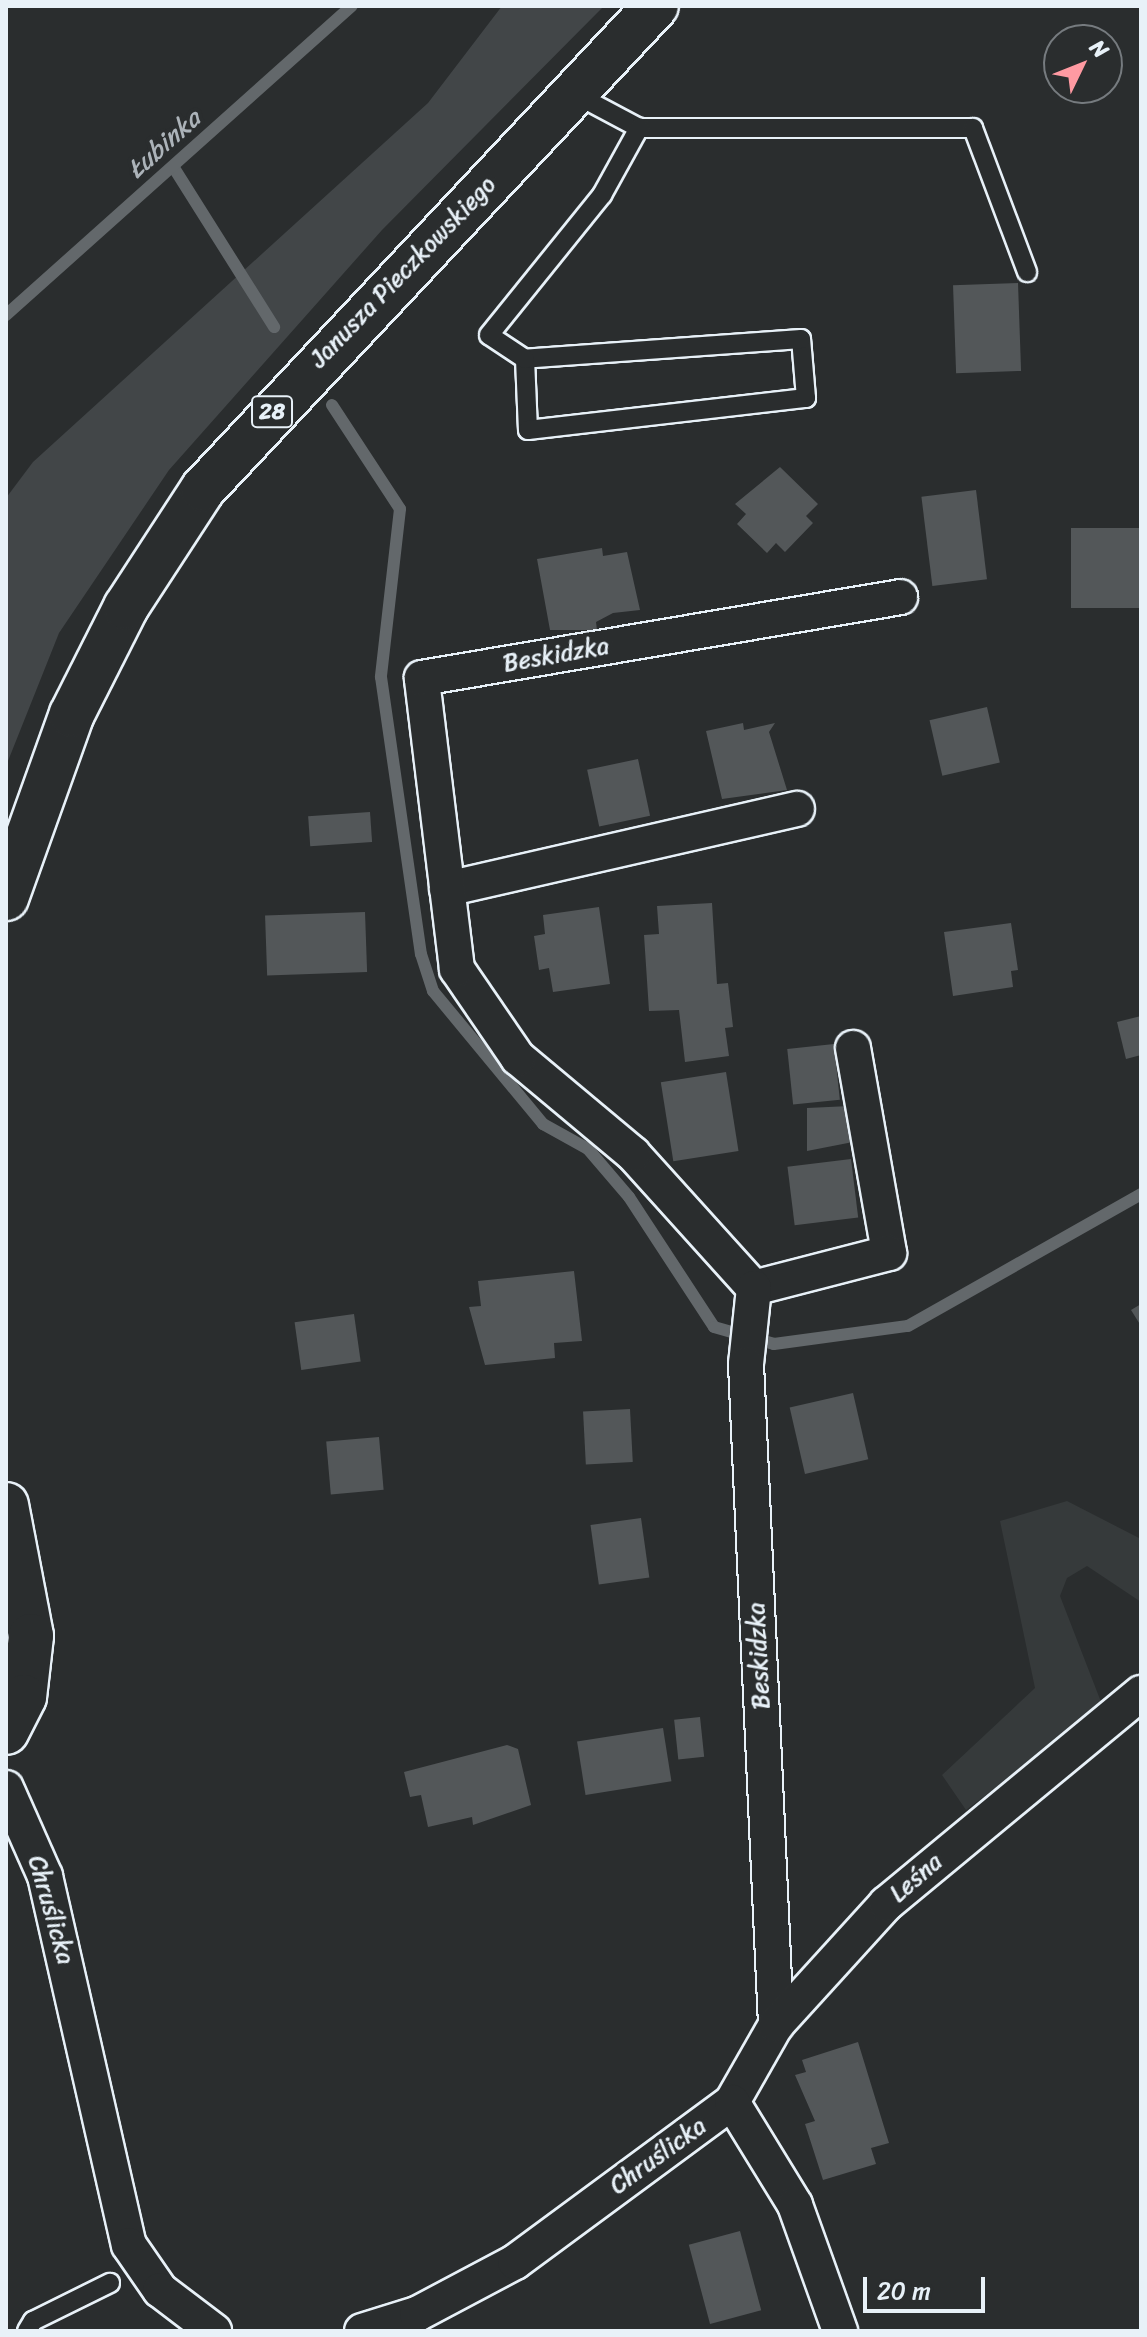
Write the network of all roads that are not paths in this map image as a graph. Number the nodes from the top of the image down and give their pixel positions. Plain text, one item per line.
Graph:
1 (656, 6) edge
2 (573, 93) junction
3 (639, 128) junction
4 (1027, 272) dead end
5 (525, 359) junction
6 (900, 597) dead end
7 (797, 809) dead end
8 (447, 889) junction
9 (6, 898) edge
10 (853, 1048) dead end
11 (752, 1302) junction
12 (6, 1505) edge
13 (1141, 1693) edge
14 (6, 1732) edge
15 (6, 1788) edge
16 (776, 2025) junction
17 (732, 2102) junction
18 (110, 2283) dead end
19 (27, 2331) edge
20 (214, 2331) edge
21 (362, 2331) edge
22 (840, 2331) edge

1 - 2 main road, Janusza Pieczkowskiego / 28
2 - 3 lane
2 - 9 main road, Janusza Pieczkowskiego / 28
3 - 4 lane
3 - 5 lane
5 - 5 lane
6 - 8 street, Beskidzka
7 - 8 street
8 - 11 street, Beskidzka
10 - 11 street
11 - 16 street, Beskidzka
12 - 14 main road
13 - 16 street, Leśna
15 - 20 street, Chruślicka
16 - 17 street, Leśna
17 - 21 street, Chruślicka
17 - 22 street, Chruślicka
18 - 19 lane

